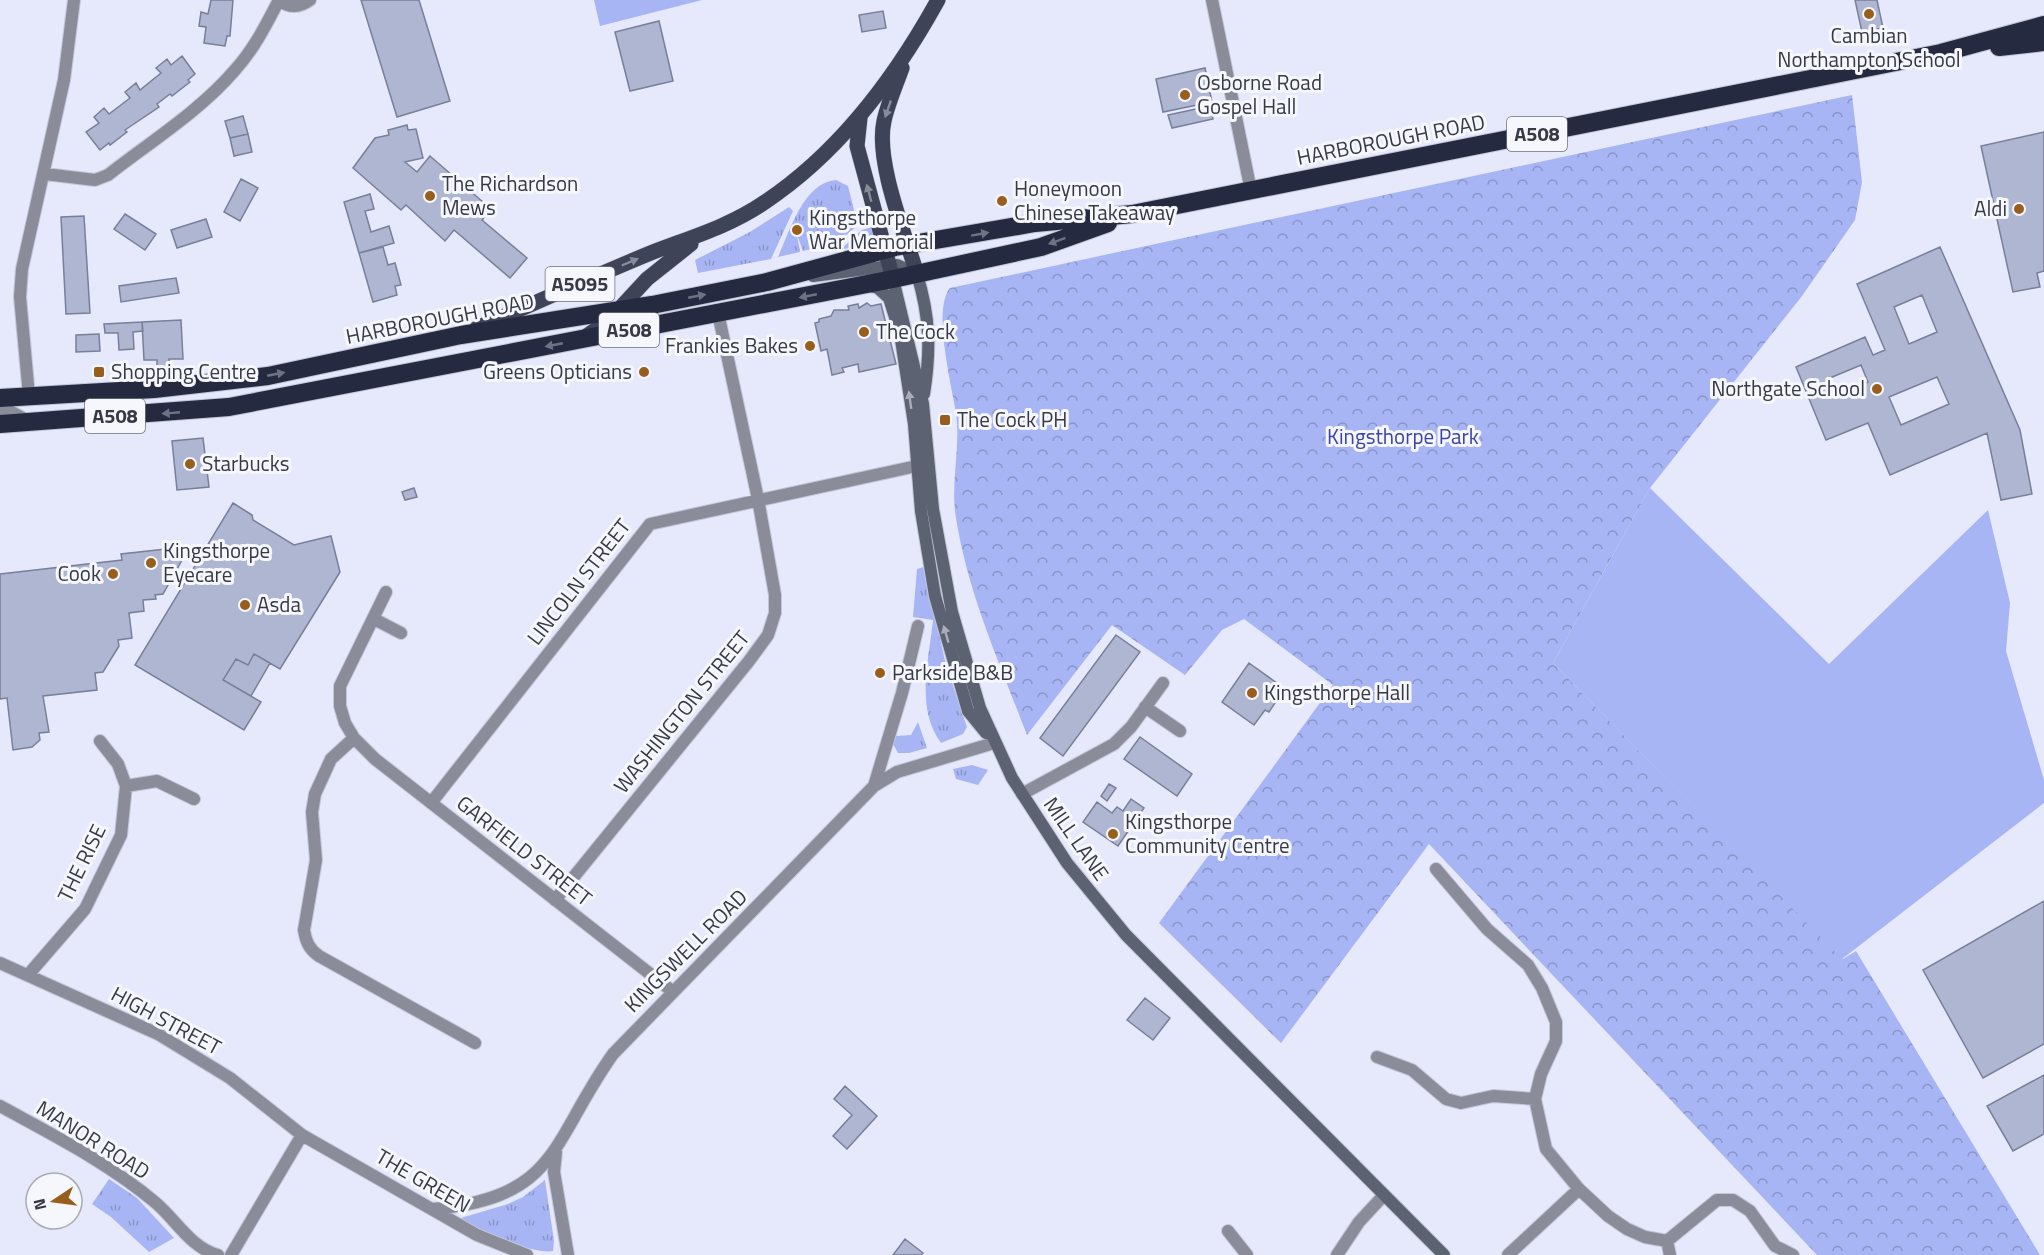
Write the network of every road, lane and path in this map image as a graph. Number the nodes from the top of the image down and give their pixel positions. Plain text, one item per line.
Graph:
1 (74, 0) edge
2 (279, 0) edge
3 (310, 0) edge
4 (938, 0) edge
5 (1212, 0) edge
6 (2044, 25) edge
7 (2044, 42) edge
8 (1941, 53) junction
9 (907, 54) junction
10 (861, 116) junction
11 (45, 174) junction
12 (1251, 191) junction
13 (1132, 214) junction
14 (700, 237) junction
15 (908, 246) junction
16 (889, 265) junction
17 (916, 274) junction
18 (865, 285) junction
19 (619, 310) junction
20 (718, 313) junction
21 (461, 335) junction
22 (580, 340) junction
23 (29, 396) junction
24 (0, 398) edge
25 (923, 404) junction
26 (0, 411) edge
27 (29, 422) junction
28 (0, 424) edge
29 (922, 465) junction
30 (758, 499) junction
31 (386, 592) dead end
32 (374, 618) junction
33 (918, 626) dead end
34 (401, 633) dead end
35 (1163, 683) dead end
36 (1146, 707) junction
37 (1180, 731) dead end
38 (354, 738) junction
39 (100, 741) dead end
40 (994, 743) junction
41 (126, 786) junction
42 (874, 786) junction
43 (1022, 794) junction
44 (194, 799) dead end
45 (431, 802) junction
46 (1436, 869) dead end
47 (555, 900) junction
48 (0, 963) edge
49 (28, 975) junction
50 (672, 991) junction
51 (475, 1043) dead end
52 (1377, 1057) dead end
53 (1535, 1099) junction
54 (0, 1106) edge
55 (302, 1135) junction
56 (556, 1151) junction
57 (1580, 1189) junction
58 (1384, 1195) junction
59 (433, 1209) junction
60 (1228, 1231) dead end
61 (1666, 1241) junction
62 (218, 1255) edge
63 (231, 1255) edge
64 (527, 1255) edge
65 (568, 1255) edge
66 (1247, 1255) edge
67 (1337, 1255) edge
68 (1444, 1255) edge
69 (1508, 1255) edge
70 (1670, 1255) edge
71 (1793, 1255) edge

1 - 11 street
2 - 3 street
2 - 11 street
4 - 9 main road, A5095
5 - 12 street
6 - 8 highway, A508
7 - 8 highway, A508
8 - 12 highway, HARBOROUGH ROAD / A508
9 - 10 main road, A5095
9 -> 15 main road, A5095
10 - 14 main road, A5095
16 -> 10 main road
11 - 23 street
12 - 13 highway, HARBOROUGH ROAD / A508
15 -> 13 highway, HARBOROUGH ROAD / A508
13 -> 17 highway, HARBOROUGH ROAD / A508
14 - 19 main road, A5095
21 -> 14 main road, A5095
15 - 16 highway, HARBOROUGH ROAD / A508
15 - 17 main road
16 - 17 highway, HARBOROUGH ROAD / A508
16 - 18 highway, HARBOROUGH ROAD / A508
19 -> 16 highway, HARBOROUGH ROAD / A508
16 - 25 street, MILL LANE
17 - 25 street, MILL LANE
18 -> 20 highway, HARBOROUGH ROAD / A508
29 -> 18 street
19 - 21 highway, HARBOROUGH ROAD / A508
19 - 22 main road, A5095
20 - 22 highway, HARBOROUGH ROAD / A508
20 - 30 street, WASHINGTON STREET
23 -> 21 highway, HARBOROUGH ROAD / A508
22 -> 27 highway, HARBOROUGH ROAD / A508
23 - 24 highway, HARBOROUGH ROAD / A508
25 - 29 street, MILL LANE
26 - 27 street, HARBOROUGH ROAD / A508
27 - 28 highway, HARBOROUGH ROAD / A508
29 - 30 street, LINCOLN STREET
29 - 40 street, MILL LANE
30 - 45 street, LINCOLN STREET
30 - 47 street, WASHINGTON STREET
31 - 32 street
32 - 34 street
32 - 38 street
33 - 42 street
35 - 36 street
36 - 37 street
36 - 43 street
38 - 45 street, GARFIELD STREET
38 - 51 street
39 - 41 street, THE RISE
40 - 42 street, KINGSWELL ROAD
40 - 43 street, MILL LANE
41 - 44 street
41 - 49 street, THE RISE
42 - 50 street, KINGSWELL ROAD
43 - 58 street, MILL LANE
45 - 47 street, GARFIELD STREET
46 - 53 street
47 - 50 street, GARFIELD STREET
48 - 49 street, HIGH STREET
49 - 55 street, HIGH STREET
50 - 56 street, KINGSWELL ROAD
52 - 53 street
53 - 57 street
54 - 62 street, MANOR ROAD
55 - 59 street, THE GREEN
55 - 63 street
56 - 59 street, KINGSWELL ROAD
56 - 65 street
57 - 61 street
57 - 69 street
58 - 67 street
58 - 68 street, MILL LANE
59 - 64 street, THE GREEN
60 - 66 street
61 - 70 street
61 - 71 street

